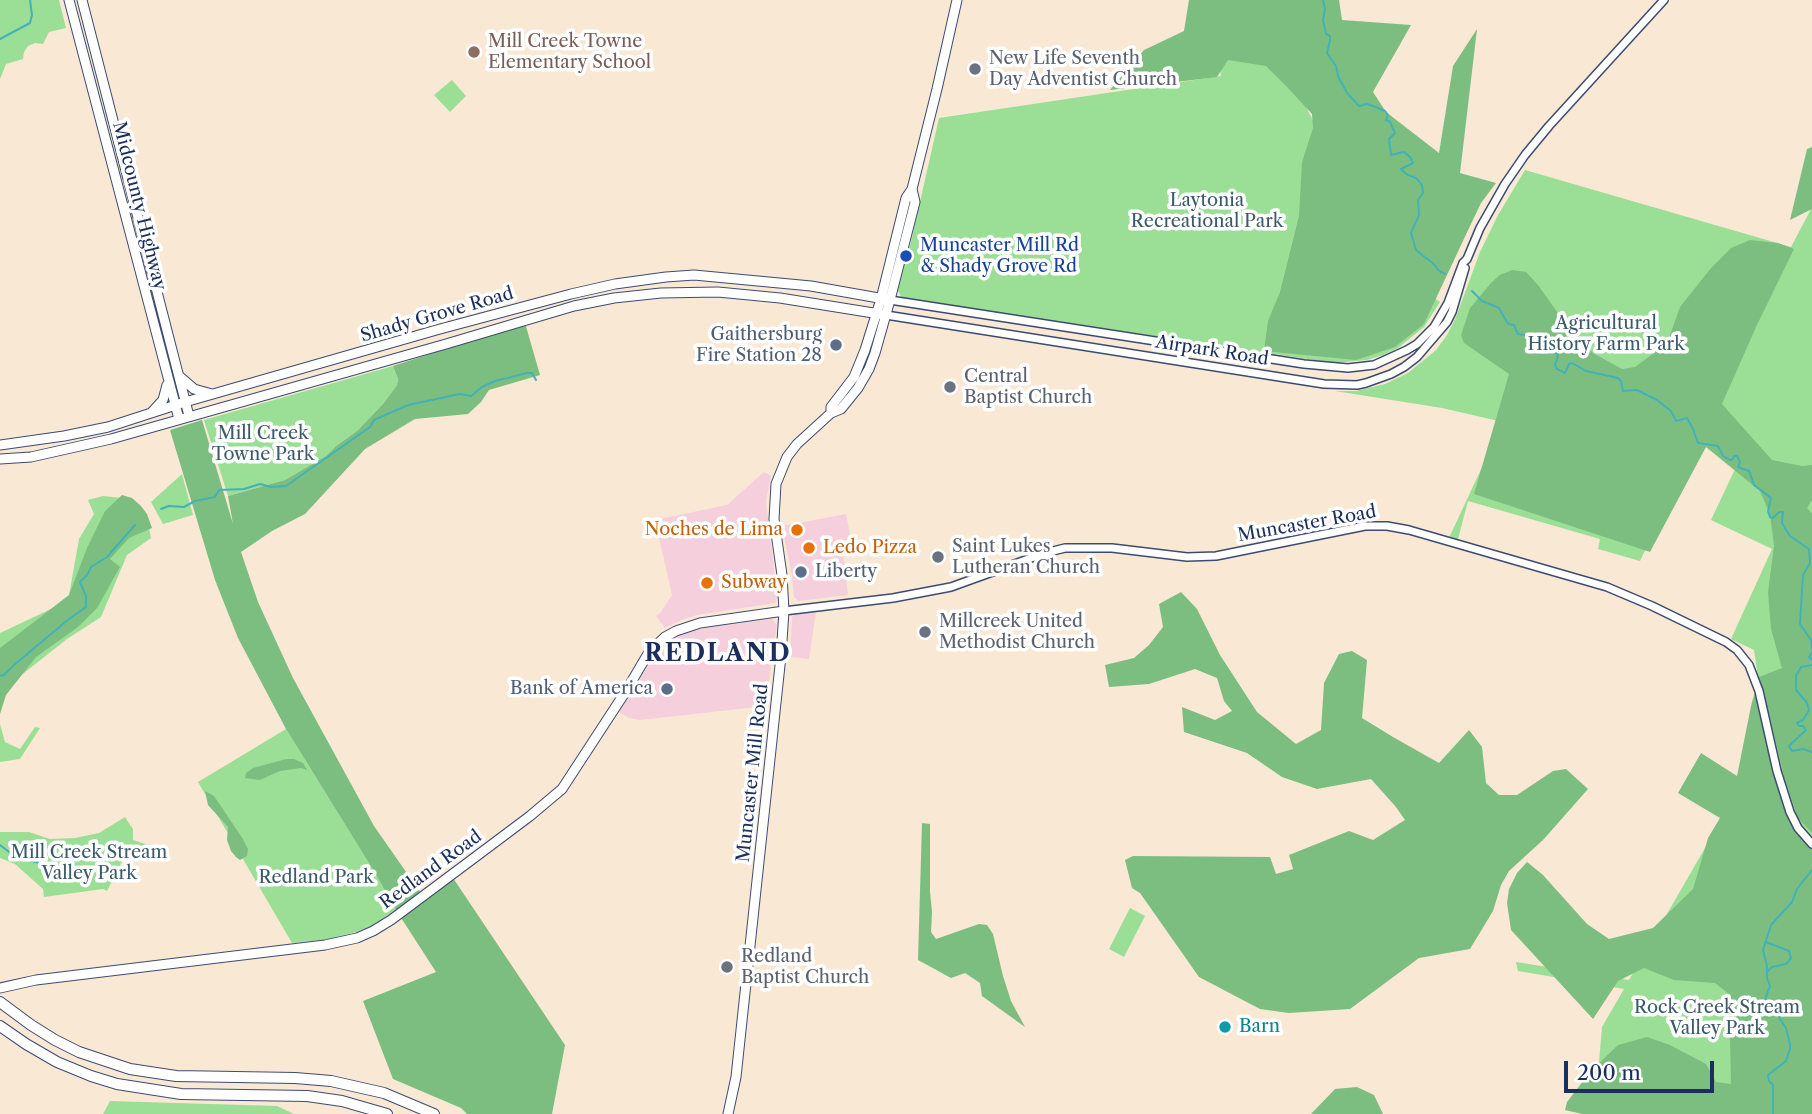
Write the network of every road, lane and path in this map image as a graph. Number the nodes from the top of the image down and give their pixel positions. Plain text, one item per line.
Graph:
1 (69, 0) edge
2 (82, 0) edge
3 (957, 0) edge
4 (1664, 0) edge
5 (1466, 259) junction
6 (885, 300) junction
7 (880, 315) junction
8 (178, 374) junction
9 (167, 378) junction
10 (214, 394) junction
11 (185, 402) junction
12 (174, 406) junction
13 (151, 413) junction
14 (189, 416) junction
15 (178, 419) junction
16 (0, 445) edge
17 (0, 459) edge
18 (784, 611) junction
19 (1812, 844) edge
20 (0, 988) edge
21 (0, 1002) edge
22 (0, 1026) edge
23 (387, 1114) edge
24 (434, 1114) edge
25 (728, 1114) edge

1 - 9 main road, Midcounty Highway
2 - 8 main road, Midcounty Highway
3 - 6 main road, Muncaster Mill Road
4 - 5 street, Airpark Road
5 - 6 street, Airpark Road
5 - 7 street, Airpark Road
6 - 7 main road, Muncaster Mill Road
6 - 10 main road, Shady Grove Road
7 - 14 main road, Shady Grove Road
7 - 18 main road, Muncaster Mill Road
8 - 10 main road
8 - 11 main road, Midcounty Highway
9 - 12 main road, Midcounty Highway
9 - 13 main road
10 - 11 main road, Shady Grove Road
11 - 12 main road, Shady Grove Road
11 - 14 main road, Midcounty Highway
12 - 13 main road, Shady Grove Road
12 - 15 main road, Midcounty Highway
13 - 16 main road, Shady Grove Road
14 - 15 main road, Shady Grove Road
15 - 17 main road, Shady Grove Road
18 - 19 street, Muncaster Road
18 - 20 main road, Redland Road
18 - 25 main road, Muncaster Mill Road
21 - 24 highway
22 - 23 highway

